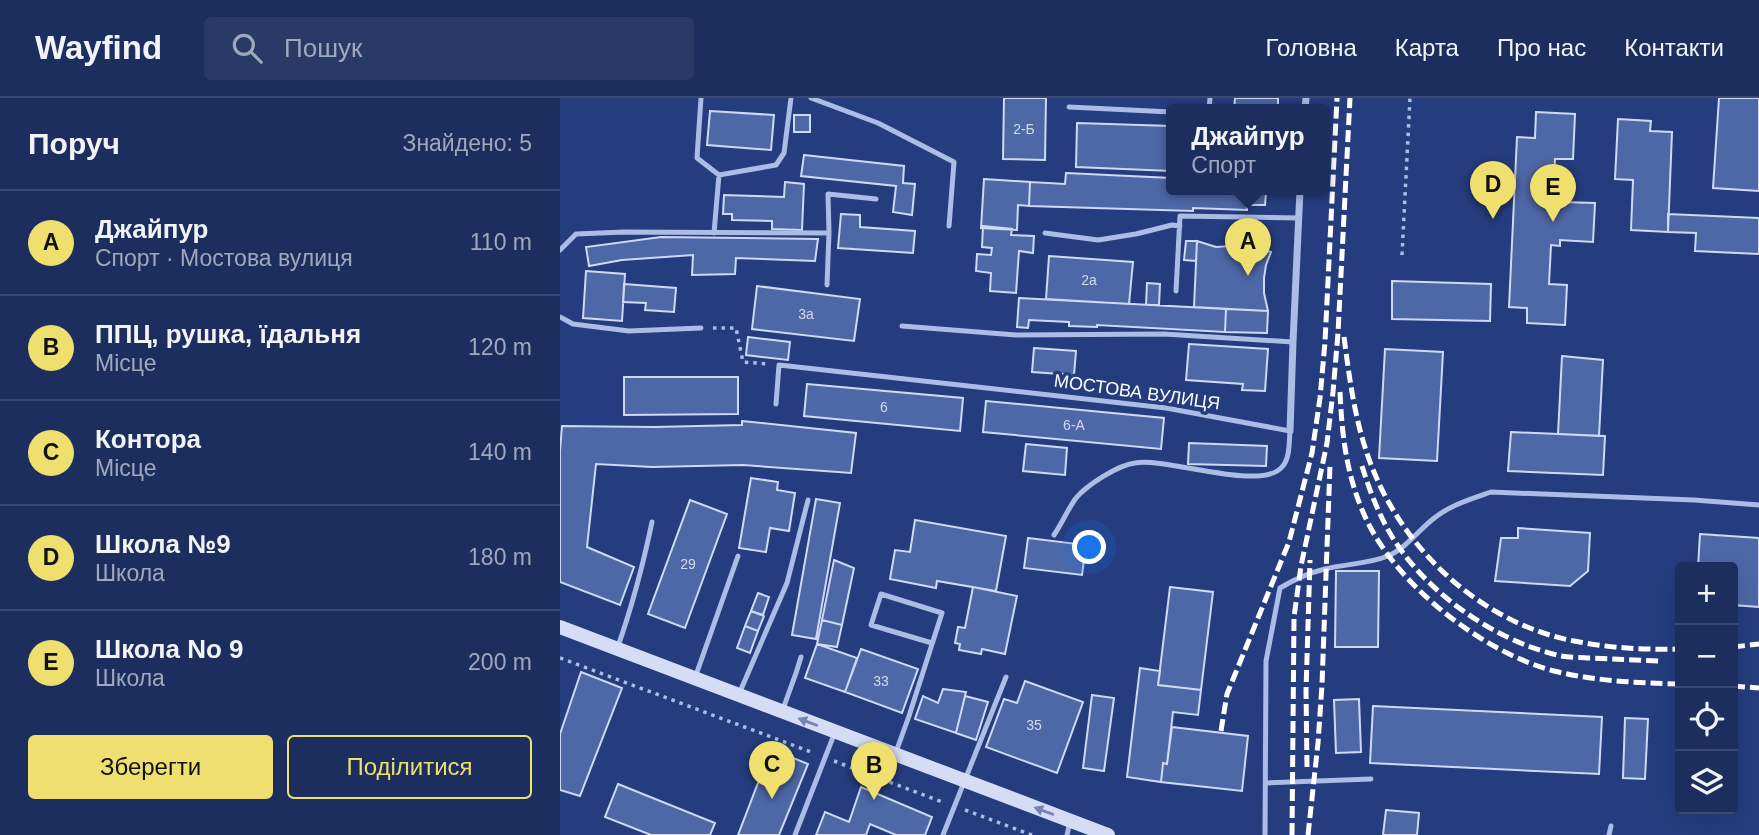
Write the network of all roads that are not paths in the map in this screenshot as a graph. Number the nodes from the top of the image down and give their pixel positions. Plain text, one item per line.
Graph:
1 (701, 98) edge
2 (791, 98) edge
3 (811, 98) edge
4 (1069, 107) dead end
5 (1166, 112) edge
6 (719, 175) junction
7 (1300, 195) edge
8 (876, 199) dead end
9 (1299, 218) junction
10 (949, 226) dead end
11 (1180, 226) junction
12 (713, 233) junction
13 (829, 233) junction
14 (1045, 233) dead end
15 (560, 250) edge
16 (827, 285) dead end
17 (1175, 291) dead end
18 (560, 317) edge
19 (902, 326) dead end
20 (701, 328) road end
21 (1293, 342) junction
22 (776, 404) dead end
23 (1290, 431) junction
24 (808, 500) dead end
25 (1759, 505) edge
26 (652, 522) dead end
27 (1054, 535) dead end
28 (738, 556) dead end
29 (560, 627) edge
30 (932, 643) junction
31 (617, 649) junction
32 (801, 657) dead end
33 (1006, 677) dead end
34 (695, 678) junction
35 (738, 695) junction
36 (782, 712) junction
37 (835, 732) junction
38 (895, 755) junction
39 (1371, 779) dead end
40 (964, 781) junction
41 (1266, 783) junction
42 (1611, 826) dead end
43 (1068, 828) edge
44 (795, 835) edge
45 (943, 835) edge
46 (1108, 835) edge
47 (1265, 835) edge
48 (1609, 835) edge

1 - 6 lane
2 - 6 lane
3 - 10 lane
4 - 5 lane
6 - 12 lane
7 - 9 street
8 - 13 lane
9 - 11 lane
9 - 21 street
11 - 14 lane
11 - 17 lane
12 - 13 lane
12 - 15 lane
13 - 16 lane
18 - 20 lane
19 - 21 lane
21 - 23 street
22 - 23 lane, МОСТОВА ВУЛИЦЯ
23 - 27 lane
24 - 35 lane
25 - 41 lane
26 - 31 lane
28 - 34 lane
29 - 31 main road
30 - 30 lane
30 - 38 lane
31 - 34 main road
32 - 36 lane
33 - 40 lane
34 - 35 main road
35 - 36 main road
37 -> 36 main road
37 - 38 main road
37 - 44 lane
38 - 40 main road
39 - 41 lane
43 -> 40 main road
40 - 45 lane
41 - 47 lane
42 - 48 lane
43 - 46 main road

